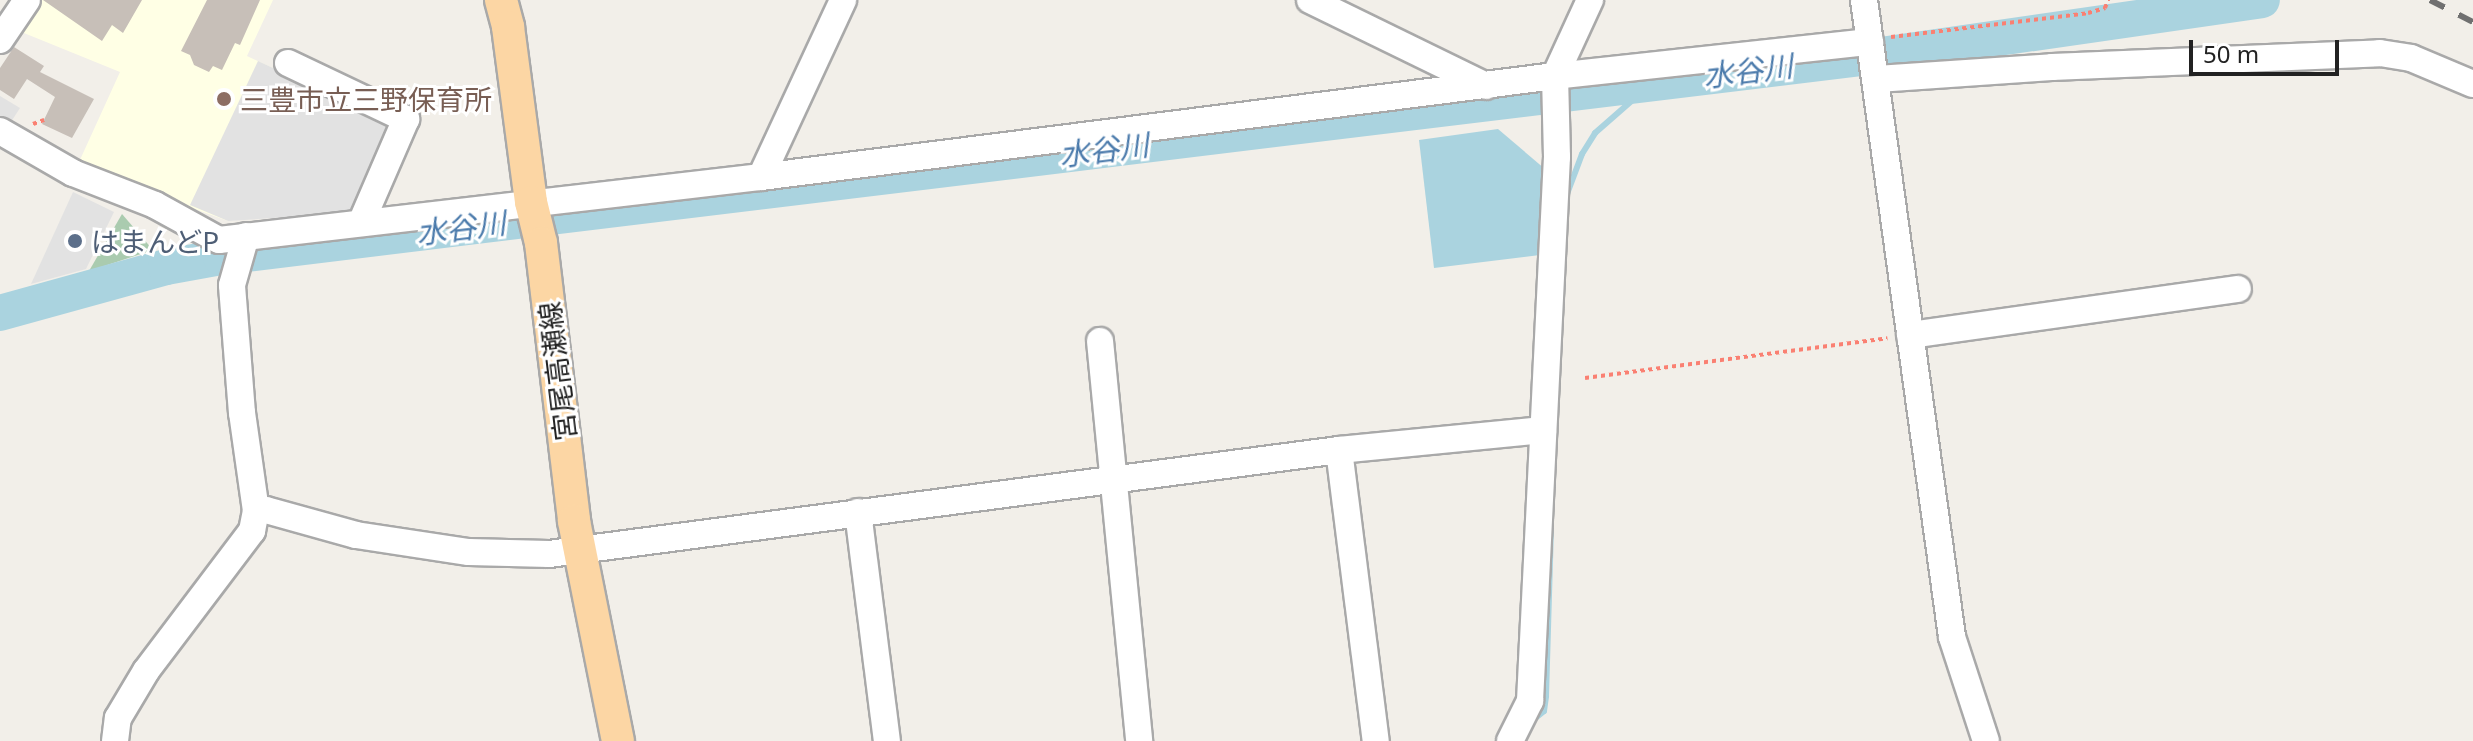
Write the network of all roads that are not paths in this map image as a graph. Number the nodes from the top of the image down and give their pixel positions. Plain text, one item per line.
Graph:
1 (27, 0) edge
2 (501, 0) edge
3 (843, 0) edge
4 (1310, 0) edge
5 (1590, 0) edge
6 (1864, 0) edge
7 (0, 40) edge
8 (1874, 59) junction
9 (288, 63) dead end
10 (2473, 84) edge
11 (1486, 86) junction
12 (1555, 89) junction
13 (0, 131) edge
14 (761, 177) junction
15 (532, 203) junction
16 (361, 223) junction
17 (246, 237) junction
18 (2238, 289) dead end
19 (1910, 335) junction
20 (1100, 341) dead end
21 (1543, 430) junction
22 (1339, 450) junction
23 (1113, 478) junction
24 (256, 511) junction
25 (858, 512) junction
26 (580, 550) junction
27 (115, 741) edge
28 (618, 741) edge
29 (887, 741) edge
30 (1139, 741) edge
31 (1376, 741) edge
32 (1510, 741) edge
33 (1986, 741) edge

1 - 7 street
2 - 15 main road, 宮尾高瀬線
3 - 14 street
4 - 11 street
5 - 12 street
6 - 8 street
8 - 10 street
8 - 12 street
8 - 19 street
9 - 16 street
11 - 12 street
11 - 14 street
12 - 21 street
13 - 17 street
14 - 15 street
15 - 16 street
15 - 26 main road, 宮尾高瀬線
16 - 17 street
17 - 24 street
18 - 19 street
19 - 33 street
20 - 23 street
21 - 22 street
21 - 32 street
22 - 23 street
22 - 31 street
23 - 25 street
23 - 30 street
24 - 26 street
24 - 27 street
25 - 26 street
25 - 29 street
26 - 28 main road, 宮尾高瀬線

